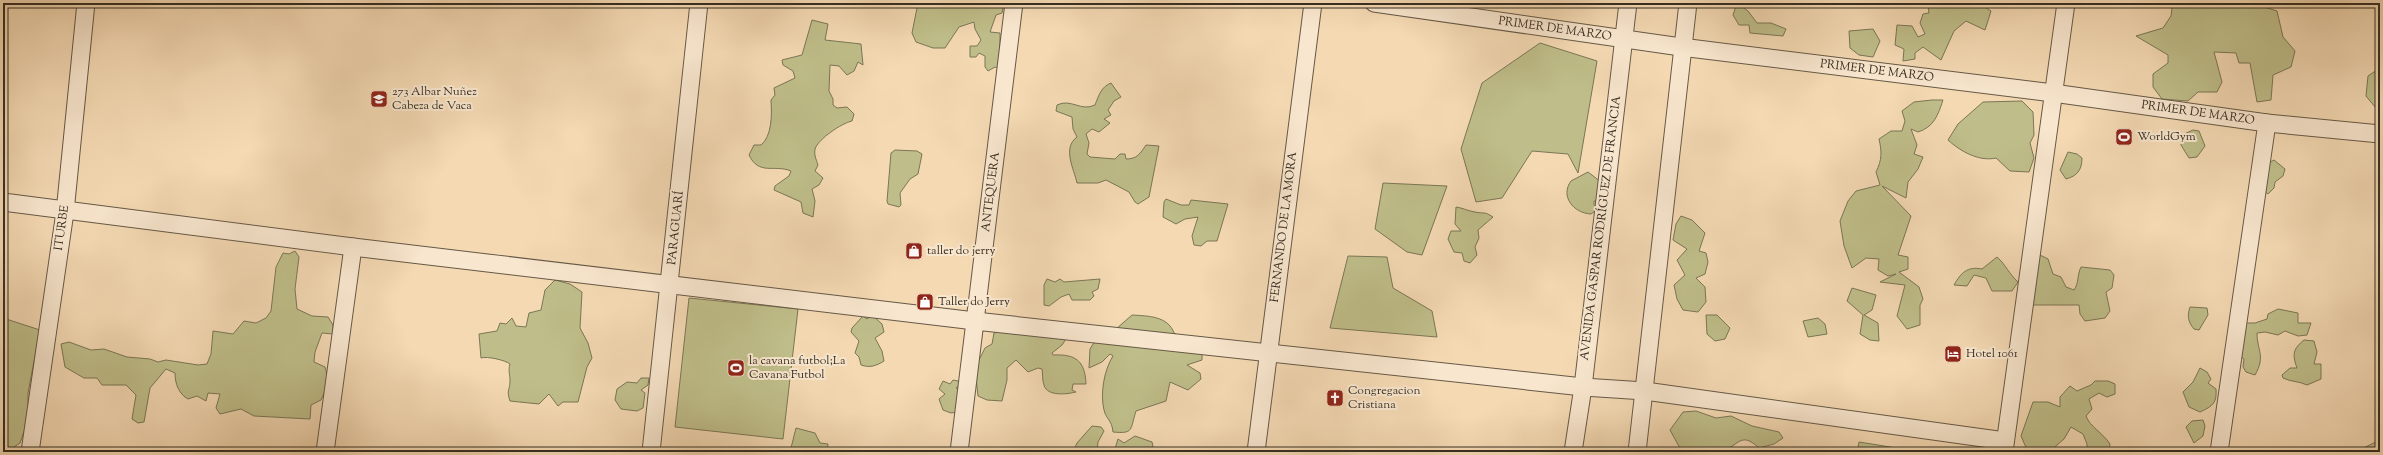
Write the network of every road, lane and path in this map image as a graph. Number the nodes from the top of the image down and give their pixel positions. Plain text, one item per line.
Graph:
1 (86, 3) edge
2 (699, 3) edge
3 (1014, 3) edge
4 (1313, 3) edge
5 (1374, 3) edge
6 (1628, 3) edge
7 (1688, 3) edge
8 (2066, 3) edge
9 (1623, 38) junction
10 (1681, 47) junction
11 (2053, 93) junction
12 (2267, 123) junction
13 (2380, 134) edge
14 (3, 202) edge
15 (65, 212) junction
16 (353, 247) junction
17 (670, 284) junction
18 (975, 321) junction
19 (1268, 354) junction
20 (1583, 387) junction
21 (1645, 391) junction
22 (2004, 446) edge
23 (30, 452) edge
24 (325, 452) edge
25 (651, 452) edge
26 (959, 452) edge
27 (1256, 452) edge
28 (1573, 452) edge
29 (1638, 452) edge
30 (2219, 452) edge

1 - 15 street, ITURBE
2 - 17 street, PARAGUARÍ
3 - 18 street, ANTEQUERA
4 - 19 street, FERNANDO DE LA MORA
5 - 9 street, PRIMER DE MARZO
6 - 9 street, AVENIDA GASPAR RODRÍGUEZ DE FRANCIA
7 - 10 street
8 - 11 street
9 - 10 street, PRIMER DE MARZO
9 - 20 street, AVENIDA GASPAR RODRÍGUEZ DE FRANCIA
10 - 11 street, PRIMER DE MARZO
10 - 21 street
11 - 12 street, PRIMER DE MARZO
11 - 22 street
12 - 13 street, PRIMER DE MARZO
12 - 30 street
14 - 15 street
15 - 16 street
15 - 23 street, ITURBE
16 - 17 street
16 - 24 street
17 - 18 street
17 - 25 street, PARAGUARÍ
18 - 19 street
18 - 26 street, ANTEQUERA
19 - 20 street
19 - 27 street, FERNANDO DE LA MORA
20 - 21 street
20 - 28 street, AVENIDA GASPAR RODRÍGUEZ DE FRANCIA
21 - 22 street
21 - 29 street

